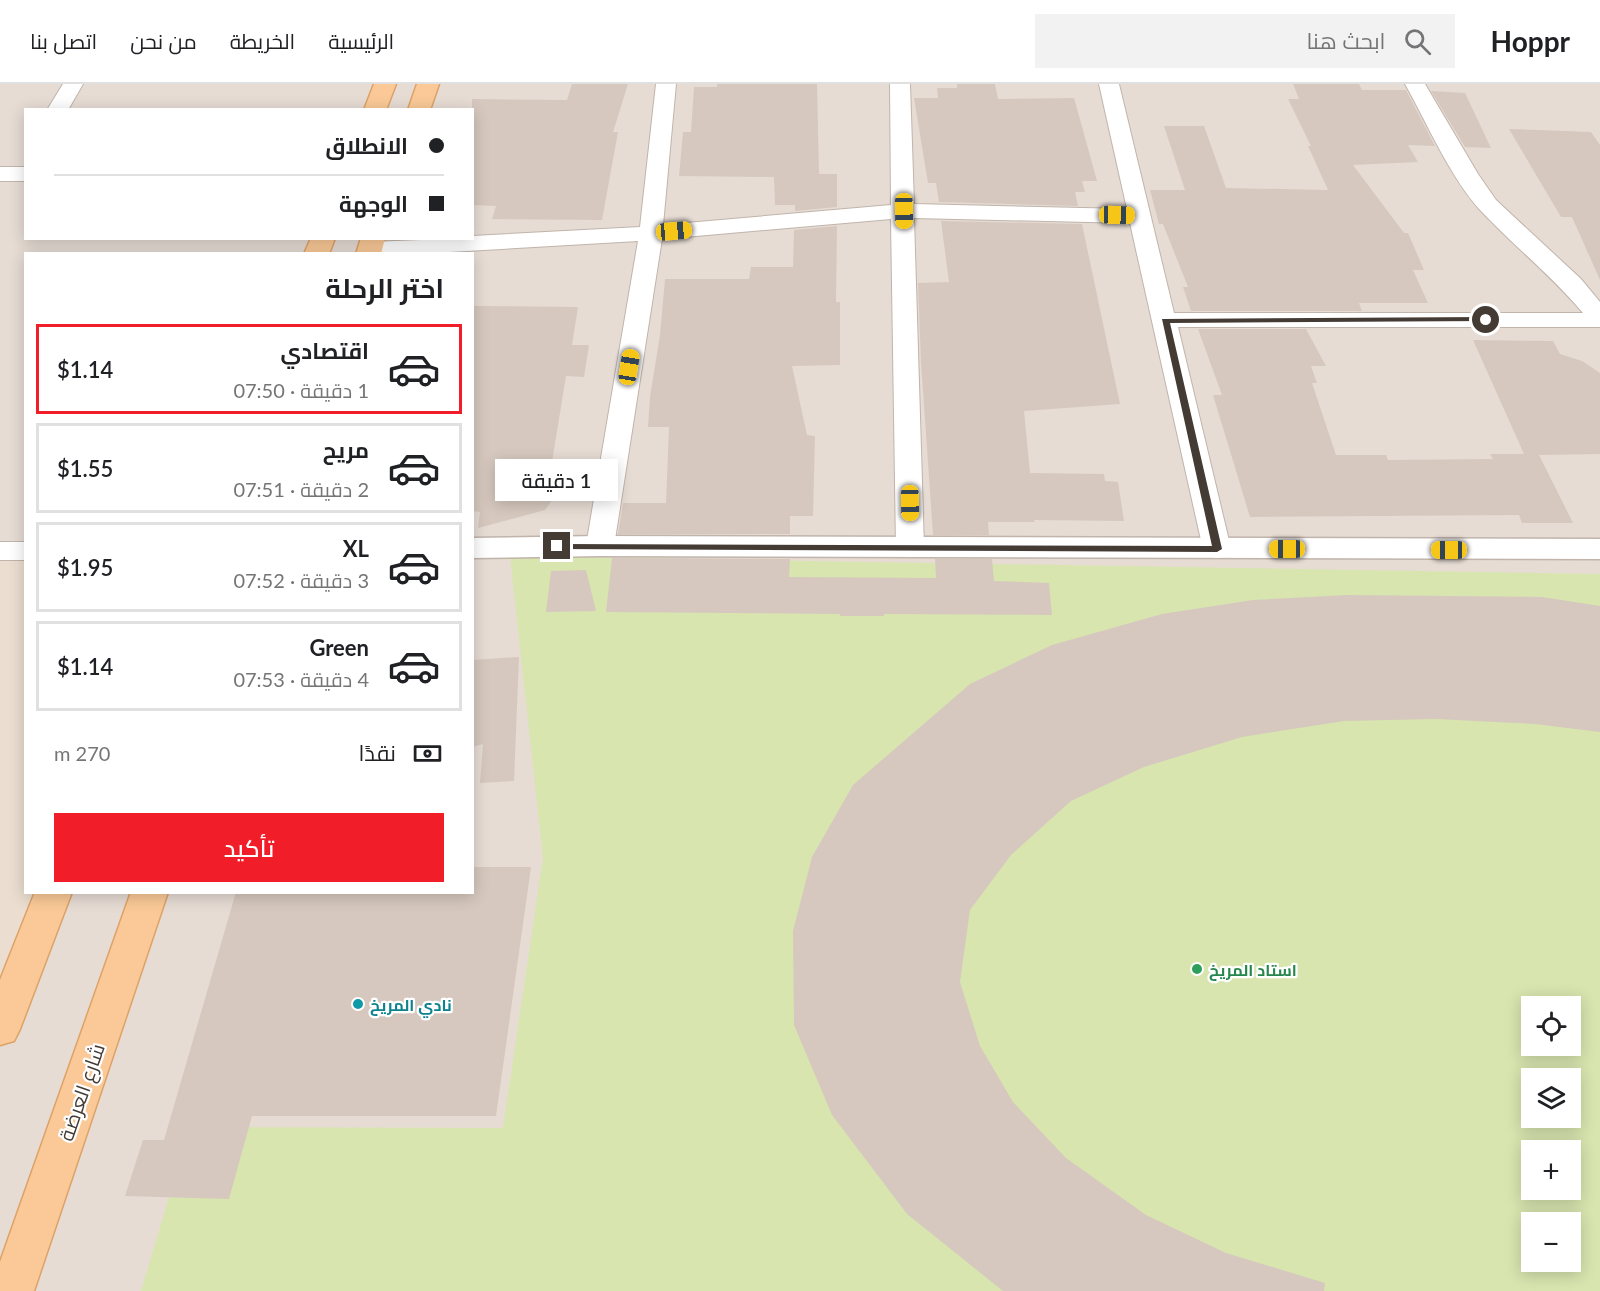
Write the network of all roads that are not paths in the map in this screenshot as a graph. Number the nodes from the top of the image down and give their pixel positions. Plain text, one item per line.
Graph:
1 (73, 84) edge
2 (385, 84) edge
3 (428, 84) edge
4 (666, 84) edge
5 (900, 84) edge
6 (1109, 84) edge
7 (1415, 84) edge
8 (58, 108) edge
9 (376, 108) edge
10 (420, 108) edge
11 (904, 211) junction
12 (1141, 216) junction
13 (651, 233) junction
14 (370, 247) edge
15 (1572, 284) junction
16 (1600, 285) edge
17 (1600, 318) edge
18 (1165, 320) junction
19 (600, 546) junction
20 (474, 548) edge
21 (910, 548) junction
22 (1217, 549) junction
23 (1600, 549) edge
24 (0, 551) edge
25 (24, 551) edge
26 (53, 894) edge
27 (149, 894) edge
28 (0, 1029) edge
29 (12, 1291) edge

1 - 8 street
2 - 9 main road
3 - 10 main road
4 - 13 street
5 - 11 street
6 - 12 street
7 - 15 street
11 - 12 street
11 - 13 street
11 - 21 street
12 - 18 street
13 - 14 street
13 - 19 street
15 - 16 street
15 - 17 street
17 - 18 street
18 - 22 street
19 - 20 street
19 - 21 street
21 - 22 street
22 - 23 street
24 - 25 street
26 - 28 main road
27 - 29 main road, شارع العرضة

